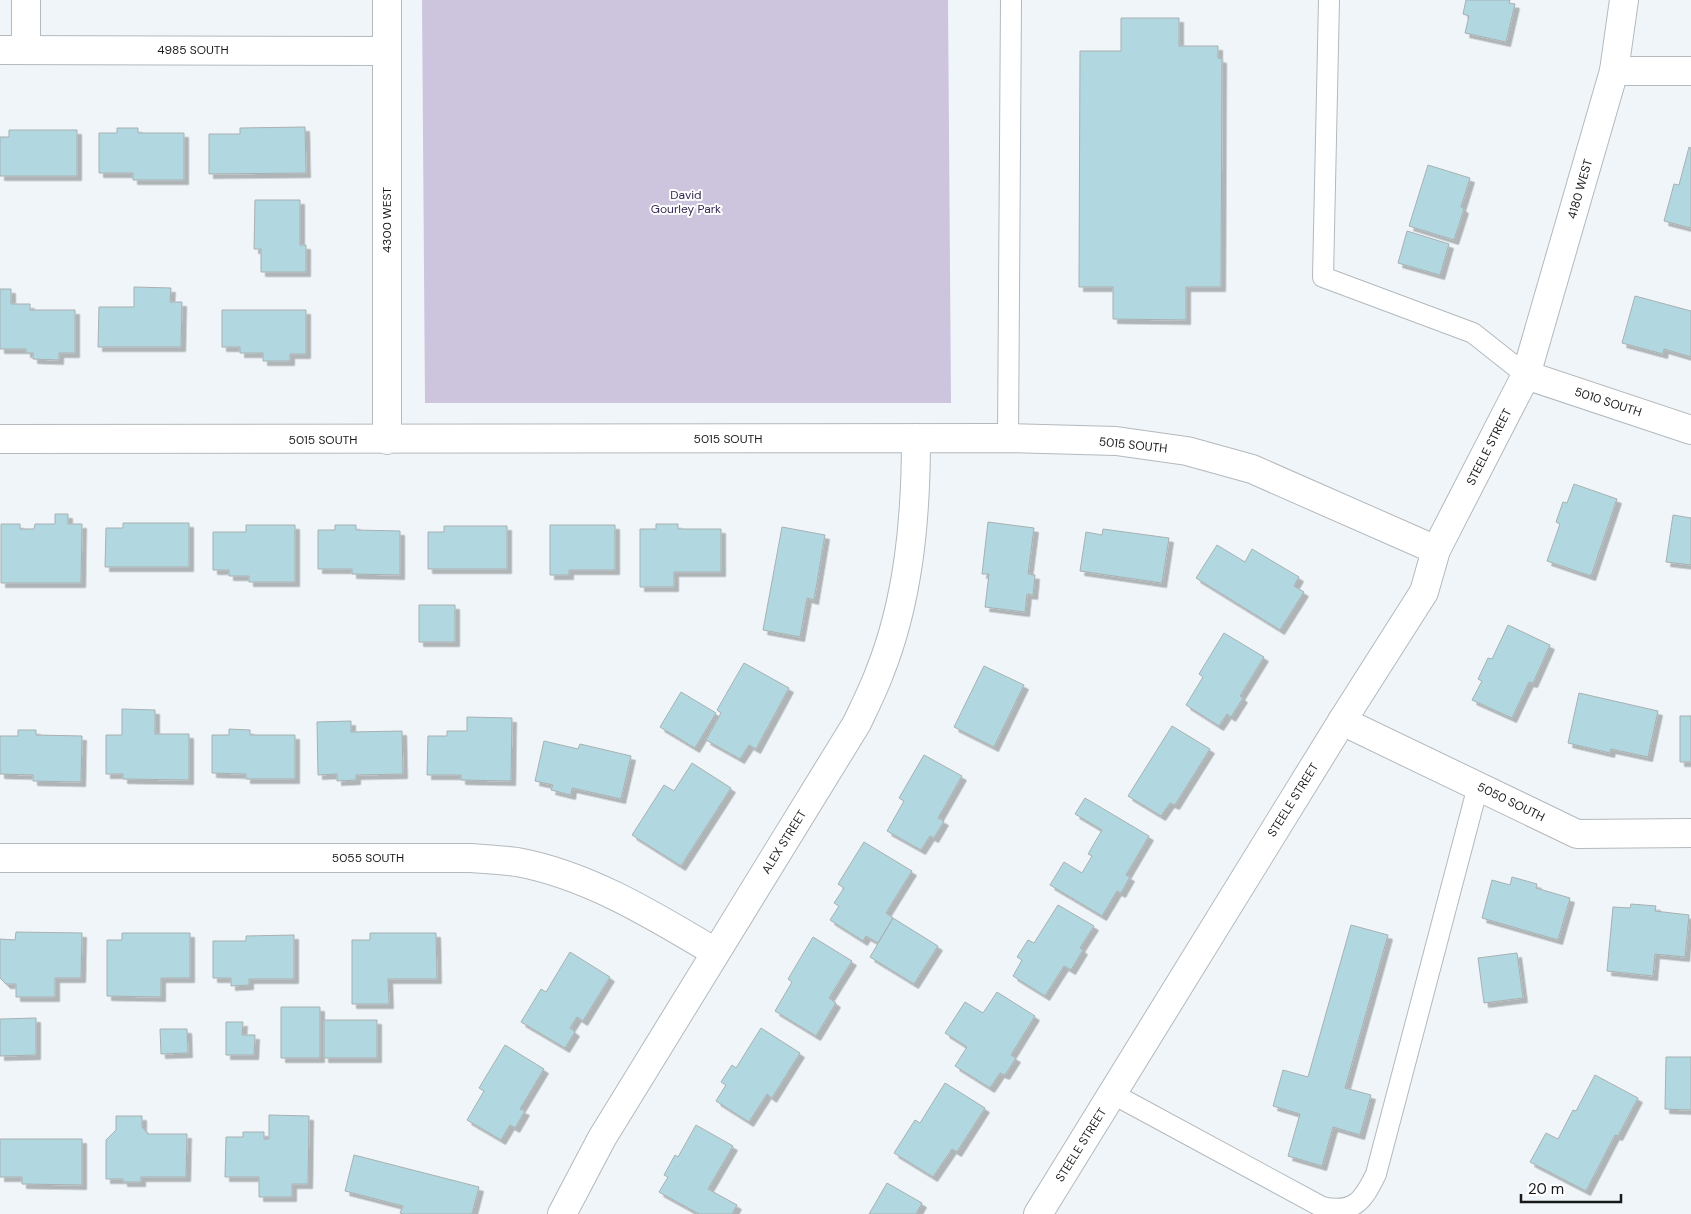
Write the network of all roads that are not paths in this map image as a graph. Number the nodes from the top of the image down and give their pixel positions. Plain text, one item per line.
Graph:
1 (26, 0) edge
2 (387, 0) edge
3 (1011, 0) edge
4 (1328, 0) edge
5 (1624, 0) edge
6 (13, 50) edge
7 (387, 50) junction
8 (1614, 71) junction
9 (1691, 71) edge
10 (1526, 375) junction
11 (1691, 430) edge
12 (916, 438) junction
13 (1008, 438) junction
14 (0, 439) edge
15 (387, 440) junction
16 (1436, 550) junction
17 (1342, 721) junction
18 (1478, 786) junction
19 (1691, 833) edge
20 (0, 858) edge
21 (715, 952) junction
22 (1112, 1094) junction
23 (562, 1214) edge
24 (1038, 1214) edge

1 - 6 street
2 - 7 street, 4300 WEST
3 - 13 lane
4 - 10 lane
5 - 8 street, 4180 WEST
6 - 7 street, 4985 SOUTH
7 - 15 street, 4300 WEST
8 - 9 street
8 - 10 street, 4180 WEST
10 - 11 street, 5010 SOUTH
10 - 16 street, STEELE STREET
12 - 13 street, 5015 SOUTH
12 - 15 street, 5015 SOUTH
12 - 21 street, ALEX STREET
13 - 16 street, 5015 SOUTH
14 - 15 street, 5015 SOUTH
16 - 17 street, STEELE STREET
17 - 18 street, 5050 SOUTH
17 - 22 street, STEELE STREET
18 - 19 street, 5050 SOUTH
18 - 22 lane
20 - 21 street, 5055 SOUTH
21 - 23 street, ALEX STREET
22 - 24 street, STEELE STREET

